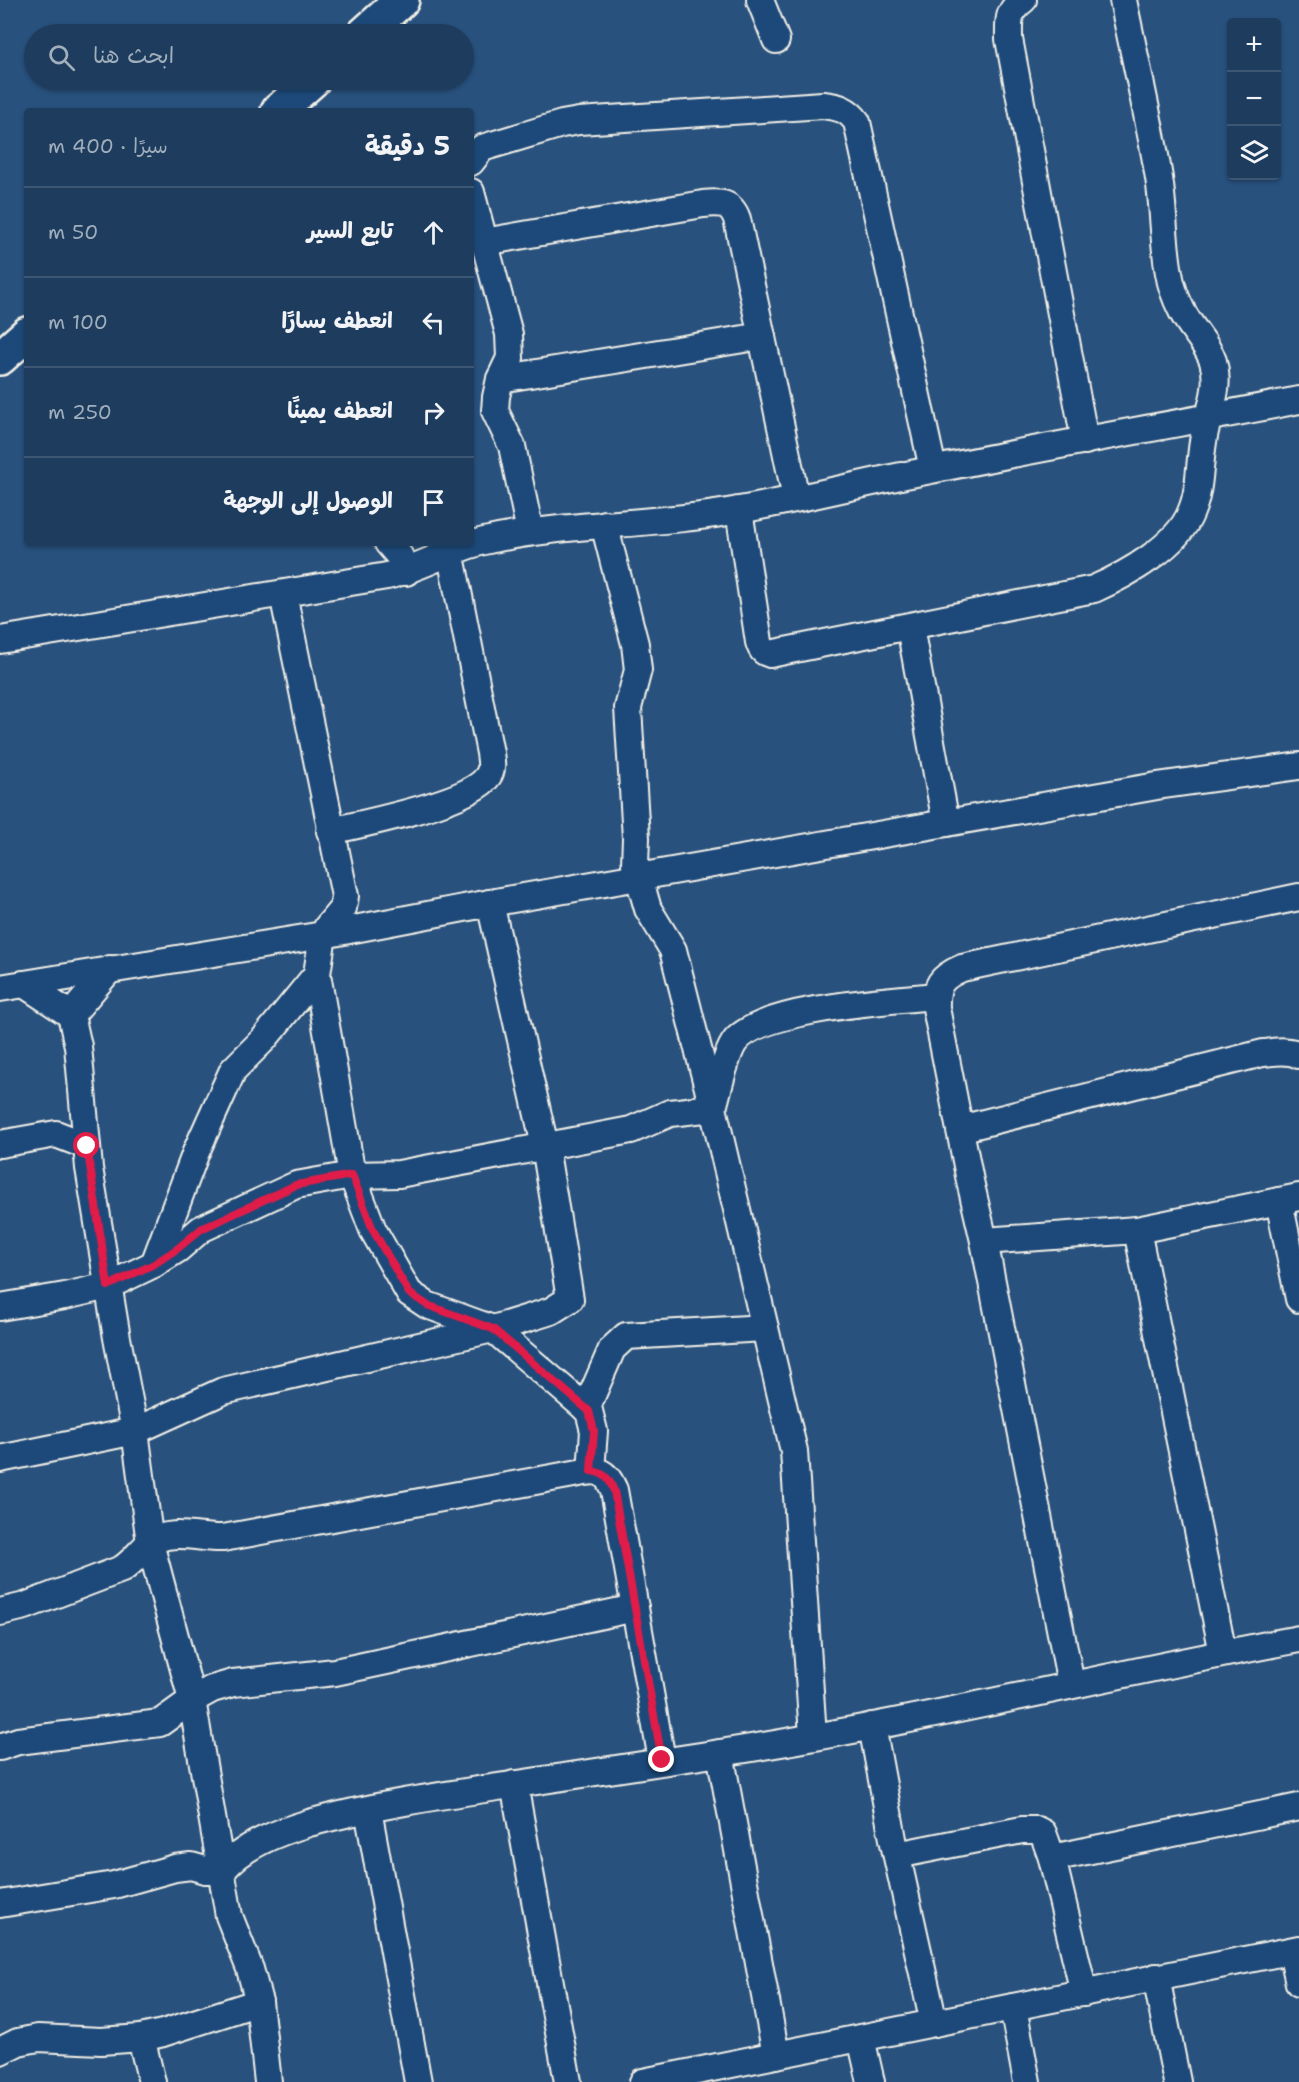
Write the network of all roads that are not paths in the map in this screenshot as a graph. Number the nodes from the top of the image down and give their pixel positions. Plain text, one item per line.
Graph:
1 (402, 0) edge
2 (760, 0) edge
3 (1023, 0) edge
4 (1123, 0) edge
5 (375, 24) edge
6 (776, 40) dead end
7 (302, 90) edge
8 (281, 108) edge
9 (474, 158) edge
10 (474, 204) edge
11 (484, 242) junction
12 (762, 336) junction
13 (24, 337) edge
14 (0, 358) edge
15 (500, 379) junction
16 (1299, 400) edge
17 (1209, 417) junction
18 (1086, 441) junction
19 (933, 469) junction
20 (796, 498) junction
21 (739, 510) junction
22 (604, 524) junction
23 (530, 532) junction
24 (474, 544) edge
25 (391, 546) edge
26 (466, 546) edge
27 (450, 551) junction
28 (406, 572) junction
29 (283, 594) junction
30 (910, 627) junction
31 (0, 640) edge
32 (1299, 766) edge
33 (946, 823) junction
34 (330, 831) junction
35 (639, 877) junction
36 (1299, 897) edge
37 (490, 903) junction
38 (323, 935) junction
39 (110, 969) junction
40 (317, 974) junction
41 (12, 986) edge
42 (936, 996) junction
43 (71, 1015) junction
44 (1299, 1055) edge
45 (713, 1108) junction
46 (960, 1129) junction
47 (0, 1144) edge
48 (87, 1146) junction
49 (545, 1146) junction
50 (352, 1175) junction
51 (1289, 1199) edge
52 (1137, 1230) junction
53 (984, 1241) junction
54 (154, 1264) junction
55 (108, 1286) junction
56 (1299, 1299) edge
57 (0, 1307) edge
58 (765, 1328) junction
59 (493, 1329) junction
60 (586, 1409) junction
61 (135, 1431) junction
62 (0, 1459) edge
63 (591, 1471) junction
64 (150, 1543) junction
65 (634, 1608) junction
66 (0, 1612) edge
67 (1299, 1639) edge
68 (1223, 1653) junction
69 (1071, 1684) junction
70 (192, 1700) junction
71 (872, 1726) junction
72 (813, 1736) junction
73 (0, 1747) edge
74 (720, 1753) junction
75 (662, 1760) junction
76 (514, 1784) junction
77 (1299, 1807) edge
78 (368, 1810) junction
79 (897, 1855) junction
80 (1052, 1858) junction
81 (223, 1870) junction
82 (0, 1904) edge
83 (1296, 1950) edge
84 (1156, 1977) junction
85 (1299, 1983) edge
86 (1084, 1993) junction
87 (259, 2002) junction
88 (1012, 2007) junction
89 (934, 2023) junction
90 (141, 2038) junction
91 (861, 2038) junction
92 (0, 2051) edge
93 (776, 2055) junction
94 (715, 2075) edge
95 (152, 2082) edge
96 (268, 2082) edge
97 (418, 2082) edge
98 (568, 2082) edge
99 (643, 2082) edge
100 (872, 2082) edge
101 (1027, 2082) edge
102 (1177, 2082) edge

1 - 5 highway
2 - 6 street
3 - 18 street
4 - 17 street
7 - 8 highway
9 - 19 street
10 - 11 street
11 - 12 street
11 - 15 street
12 - 15 street
12 - 20 street
13 - 14 highway
15 - 23 street
16 - 17 street
17 - 18 street
17 - 30 street
18 - 19 street
19 - 20 street
20 - 21 street
21 - 22 street
21 - 30 street
22 - 23 street
22 - 35 street
23 - 24 street
25 - 28 street
26 - 27 street
27 - 28 street
27 - 34 street
28 - 29 street
29 - 31 street
29 - 34 street
30 - 33 street
32 - 33 street
33 - 35 street
34 - 38 street
35 - 37 street
35 - 45 street
36 - 42 street
37 - 38 street
37 - 49 street
38 - 39 street
38 - 40 street
39 - 41 street
39 - 43 street
40 - 50 street
40 - 54 street
41 - 43 street
42 - 45 street
42 - 46 street
43 - 48 street
44 - 46 street
45 - 49 street
45 - 58 street
46 - 53 street
47 - 48 street
48 - 55 street
49 - 50 street
49 - 59 street
50 - 54 street
50 - 59 street
51 - 52 street
51 - 56 street
52 - 53 street
52 - 68 street
53 - 69 street
54 - 55 street
55 - 57 street
55 - 61 street
58 - 60 street
58 - 72 street
59 - 60 street
59 - 61 street
60 - 63 street
61 - 62 street
61 - 64 street
63 - 64 street
63 - 65 street
64 - 66 street
64 - 70 street
65 - 70 street
65 - 75 street
67 - 68 street
68 - 69 street
69 - 71 street
70 - 73 street
70 - 81 street
71 - 72 street
71 - 79 street
72 - 74 street
74 - 75 street
74 - 93 street
75 - 76 street
76 - 78 street
76 - 98 street
77 - 80 street
78 - 81 street
78 - 97 street
79 - 80 street
79 - 89 street
80 - 86 street
81 - 82 street
81 - 87 street
83 - 84 street
83 - 85 street
84 - 86 street
84 - 102 street
86 - 88 street
87 - 90 street
87 - 96 street
88 - 89 street
88 - 101 street
89 - 91 street
90 - 92 street
90 - 95 street
91 - 93 street
91 - 100 street
93 - 94 street
94 - 99 street

